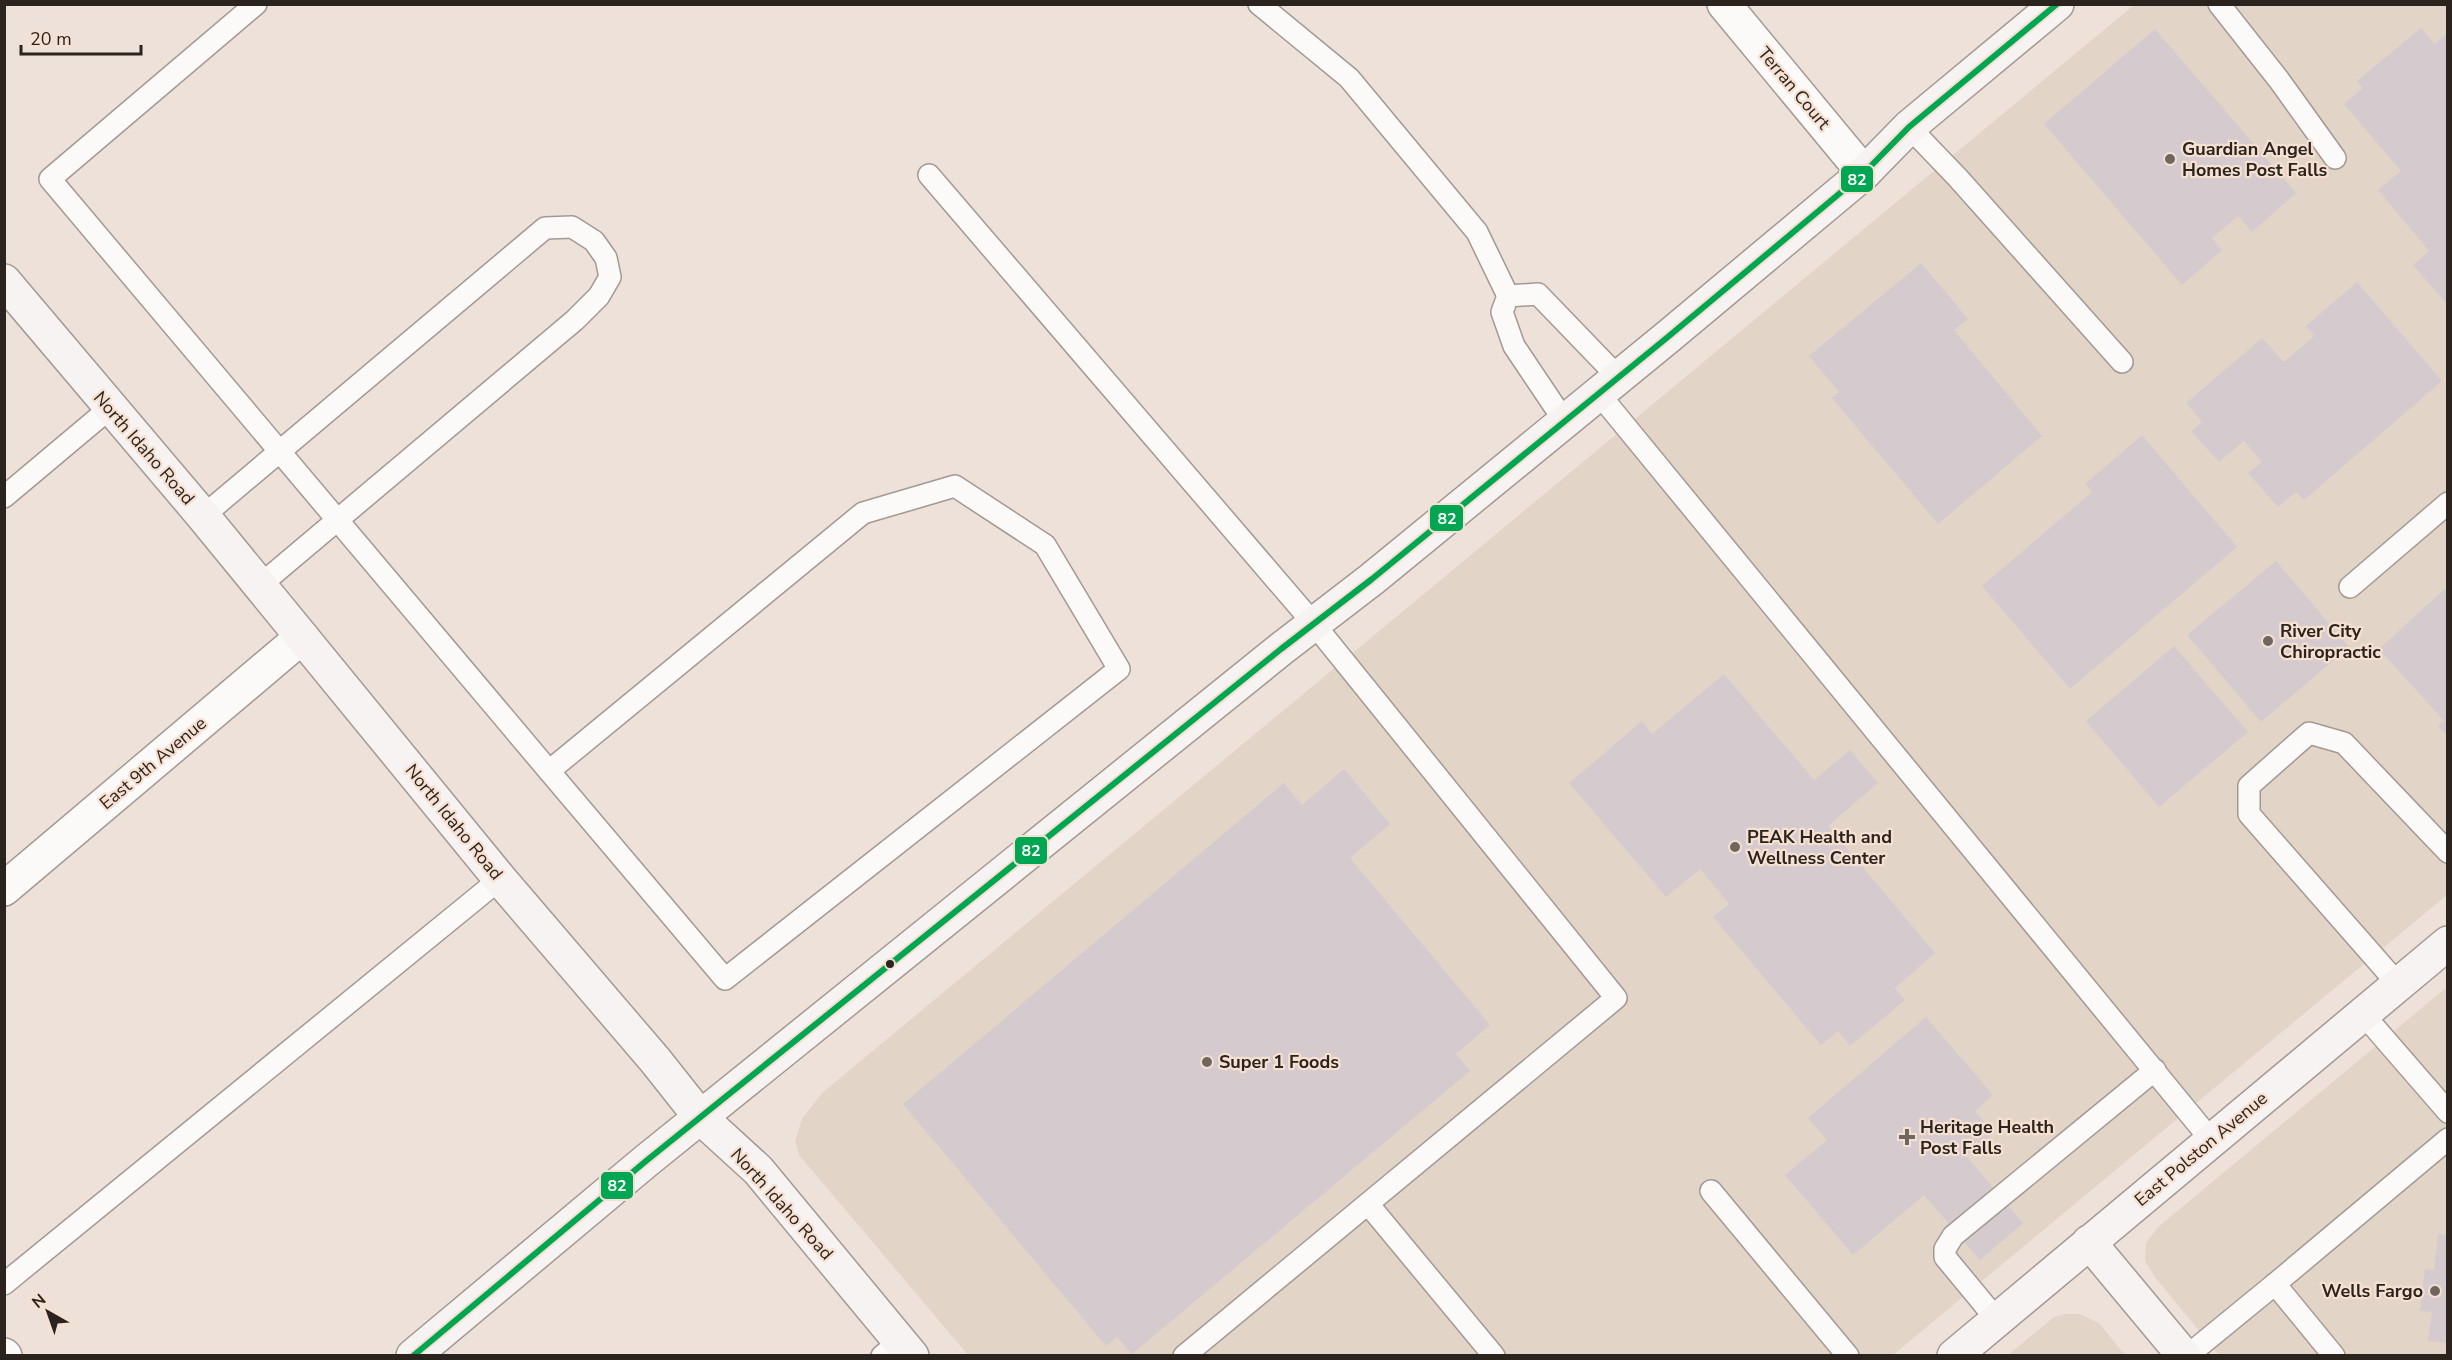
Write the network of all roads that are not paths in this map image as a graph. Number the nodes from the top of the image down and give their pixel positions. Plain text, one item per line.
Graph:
1 (256, 4) edge
2 (1259, 4) edge
3 (1724, 4) edge
4 (2057, 4) edge
5 (2219, 4) edge
6 (1909, 127) junction
7 (2335, 158) dead end
8 (1864, 173) junction
9 (928, 175) dead end
10 (4, 281) edge
11 (1508, 296) junction
12 (2122, 362) dead end
13 (1609, 386) junction
14 (110, 408) junction
15 (1565, 422) junction
16 (279, 451) junction
17 (4, 497) edge
18 (2448, 503) edge
19 (202, 516) junction
20 (338, 520) junction
21 (258, 586) junction
22 (2350, 587) dead end
23 (1314, 624) junction
24 (302, 637) junction
25 (549, 771) junction
26 (2448, 852) edge
27 (500, 879) junction
28 (4, 889) edge
29 (2448, 944) edge
30 (2398, 984) junction
31 (2363, 1014) junction
32 (2155, 1070) junction
33 (2448, 1112) edge
34 (701, 1118) junction
35 (2448, 1139) edge
36 (2211, 1140) junction
37 (1711, 1191) dead end
38 (1368, 1204) junction
39 (2089, 1242) junction
40 (4, 1284) edge
41 (2275, 1284) junction
42 (1997, 1320) junction
43 (898, 1351) edge
44 (413, 1356) edge
45 (1185, 1356) edge
46 (1494, 1356) edge
47 (1848, 1356) edge
48 (1954, 1356) edge
49 (2186, 1356) edge
50 (2334, 1356) edge

1 - 16 lane
2 - 11 lane
3 - 8 street, Terran Court
4 - 6 main road
5 - 7 lane
6 - 8 main road
6 - 12 lane
8 - 13 main road
9 - 23 lane
10 - 14 main road, North Idaho Road
11 - 13 lane
11 - 15 lane
13 - 15 main road
13 - 32 lane
14 - 17 lane
14 - 19 main road, North Idaho Road
15 - 23 main road
16 - 19 lane
16 - 20 lane
16 - 20 lane
18 - 22 lane
19 - 21 main road, North Idaho Road
20 - 21 lane
20 - 25 lane
21 - 24 main road, North Idaho Road
23 - 34 main road
23 - 38 lane
24 - 27 main road, North Idaho Road
24 - 28 street, East 9th Avenue
25 - 25 lane
26 - 30 lane
27 - 34 main road, North Idaho Road
27 - 40 lane
29 - 30 main road, East Polston Avenue
30 - 31 main road, East Polston Avenue
31 - 33 lane
31 - 36 main road, East Polston Avenue
32 - 36 lane
32 - 42 lane
34 - 43 main road, North Idaho Road
34 - 44 main road
35 - 41 lane
36 - 39 main road, East Polston Avenue
37 - 47 lane
38 - 45 lane
38 - 46 lane
39 - 42 main road, East Polston Avenue
39 - 49 main road
41 - 49 lane
41 - 50 lane
42 - 48 main road, East Polston Avenue

